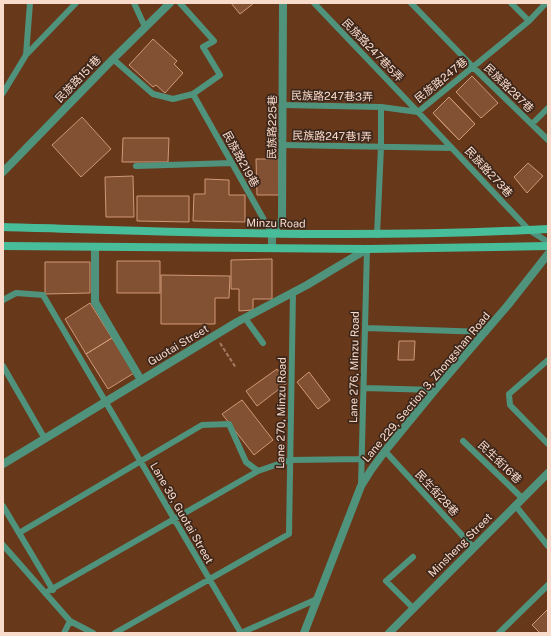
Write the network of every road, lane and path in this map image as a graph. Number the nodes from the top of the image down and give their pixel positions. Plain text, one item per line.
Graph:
1 (30, 3) edge
2 (76, 3) edge
3 (134, 3) edge
4 (170, 3) edge
5 (180, 3) edge
6 (283, 3) edge
7 (314, 3) edge
8 (411, 3) edge
9 (511, 3) edge
10 (546, 3) edge
11 (529, 21) junction
12 (145, 27) junction
13 (26, 55) junction
14 (113, 59) junction
15 (473, 67) junction
16 (3, 93) edge
17 (193, 94) junction
18 (283, 105) junction
19 (381, 107) junction
20 (548, 108) edge
21 (418, 112) junction
22 (532, 124) junction
23 (548, 140) edge
24 (282, 145) junction
25 (381, 147) junction
26 (452, 148) junction
27 (232, 164) junction
28 (136, 166) dead end
29 (3, 172) edge
30 (3, 228) edge
31 (548, 229) edge
32 (529, 230) junction
33 (272, 234) junction
34 (377, 235) junction
35 (548, 242) edge
36 (3, 246) edge
37 (548, 246) edge
38 (95, 247) junction
39 (272, 248) junction
40 (367, 249) junction
41 (548, 254) edge
42 (293, 292) junction
43 (3, 300) edge
44 (245, 318) junction
45 (365, 328) junction
46 (486, 332) junction
47 (215, 336) junction
48 (263, 343) dead end
49 (548, 360) edge
50 (3, 366) edge
51 (236, 368) dead end
52 (141, 380) junction
53 (364, 388) junction
54 (435, 390) junction
55 (105, 402) junction
56 (45, 439) junction
57 (463, 441) dead end
58 (548, 444) edge
59 (385, 452) junction
60 (362, 459) junction
61 (290, 460) junction
62 (140, 462) junction
63 (3, 464) edge
64 (258, 471) junction
65 (548, 473) edge
66 (361, 486) junction
67 (522, 498) junction
68 (515, 505) junction
69 (3, 506) edge
70 (174, 520) junction
71 (19, 533) junction
72 (3, 545) edge
73 (548, 546) edge
74 (473, 547) junction
75 (413, 557) dead end
76 (209, 579) junction
77 (548, 585) edge
78 (53, 590) junction
79 (45, 594) junction
80 (317, 599) junction
81 (413, 608) junction
82 (70, 621) junction
83 (64, 633) edge
84 (93, 633) edge
85 (115, 633) edge
86 (241, 633) edge
87 (304, 633) edge
88 (389, 633) edge
89 (499, 633) edge

1 - 13 lane
2 - 13 lane
3 - 12 lane
4 - 12 street, 民族路151巷
5 - 17 lane
6 - 18 street, 民族路225巷
7 - 21 lane, 民族路247巷5弄
8 - 15 lane, 民族路287巷
9 - 11 lane
10 - 11 lane, 民族路247巷
11 - 15 lane, 民族路247巷
12 - 14 street, 民族路151巷
13 - 16 lane
14 - 17 lane
14 - 29 street, 民族路151巷
15 - 21 lane, 民族路247巷
15 - 22 lane, 民族路287巷
17 - 27 lane, 民族路219巷
18 - 19 lane, 民族路247巷3弄
18 - 24 street, 民族路225巷
19 - 21 lane, 民族路247巷
19 - 25 lane
20 - 22 lane
21 - 26 lane, 民族路273巷
22 - 23 lane, 民族路287巷
24 - 25 lane, 民族路247巷1弄
24 - 33 street, 民族路225巷
25 - 26 lane, 民族路247巷1弄
25 - 34 lane
26 - 32 lane, 民族路273巷
27 - 28 lane
27 - 33 lane, 民族路219巷
30 - 33 main road, Minzu Road
31 - 32 main road, Minzu Road
32 - 34 main road, Minzu Road
32 - 35 lane, 民族路273巷
33 - 34 main road, Minzu Road
33 - 39 street
36 - 38 main road
37 - 40 main road
38 - 39 main road
38 - 52 street
39 - 40 main road
40 - 42 street, Guotai Street
40 - 45 lane, Lane 276, Minzu Road
41 - 46 street, Lane 229, Section 3, Zhongshan Road
42 - 44 street, Guotai Street
42 - 61 lane, Lane 270, Minzu Road
43 - 55 lane, Lane 39, Guotai Street
44 - 47 street, Guotai Street
44 - 48 lane
45 - 46 lane
45 - 53 lane, Lane 276, Minzu Road
46 - 54 street, Lane 229, Section 3, Zhongshan Road
47 - 51 path
47 - 52 street, Guotai Street
49 - 58 lane
50 - 56 lane
52 - 55 street, Guotai Street
53 - 54 lane
53 - 60 lane, Lane 276, Minzu Road
54 - 59 street, Lane 229, Section 3, Zhongshan Road
55 - 56 street, Guotai Street
55 - 62 lane, Lane 39, Guotai Street
56 - 63 street, Guotai Street
57 - 67 lane, 民生街16巷
59 - 66 street, Lane 229, Section 3, Zhongshan Road
59 - 74 lane, 民生街28巷
60 - 61 lane
60 - 66 lane, Lane 276, Minzu Road
61 - 64 lane
61 - 76 lane, Lane 270, Minzu Road
62 - 64 lane
62 - 70 lane, Lane 39, Guotai Street
62 - 71 lane
64 - 70 lane
65 - 67 street, Minsheng Street
66 - 80 street, Lane 229, Section 3, Zhongshan Road
67 - 68 street, Minsheng Street
68 - 73 lane
68 - 74 street, Minsheng Street
69 - 71 lane
70 - 76 lane, Lane 39, Guotai Street
70 - 78 lane
71 - 78 lane
72 - 79 lane
74 - 81 street, Minsheng Street
75 - 81 lane
76 - 85 lane
76 - 86 lane, Lane 39, Guotai Street
77 - 89 lane
78 - 79 lane
79 - 82 lane
80 - 86 lane
80 - 87 street, Lane 229, Section 3, Zhongshan Road
81 - 88 street, Minsheng Street
82 - 83 lane
82 - 84 lane

